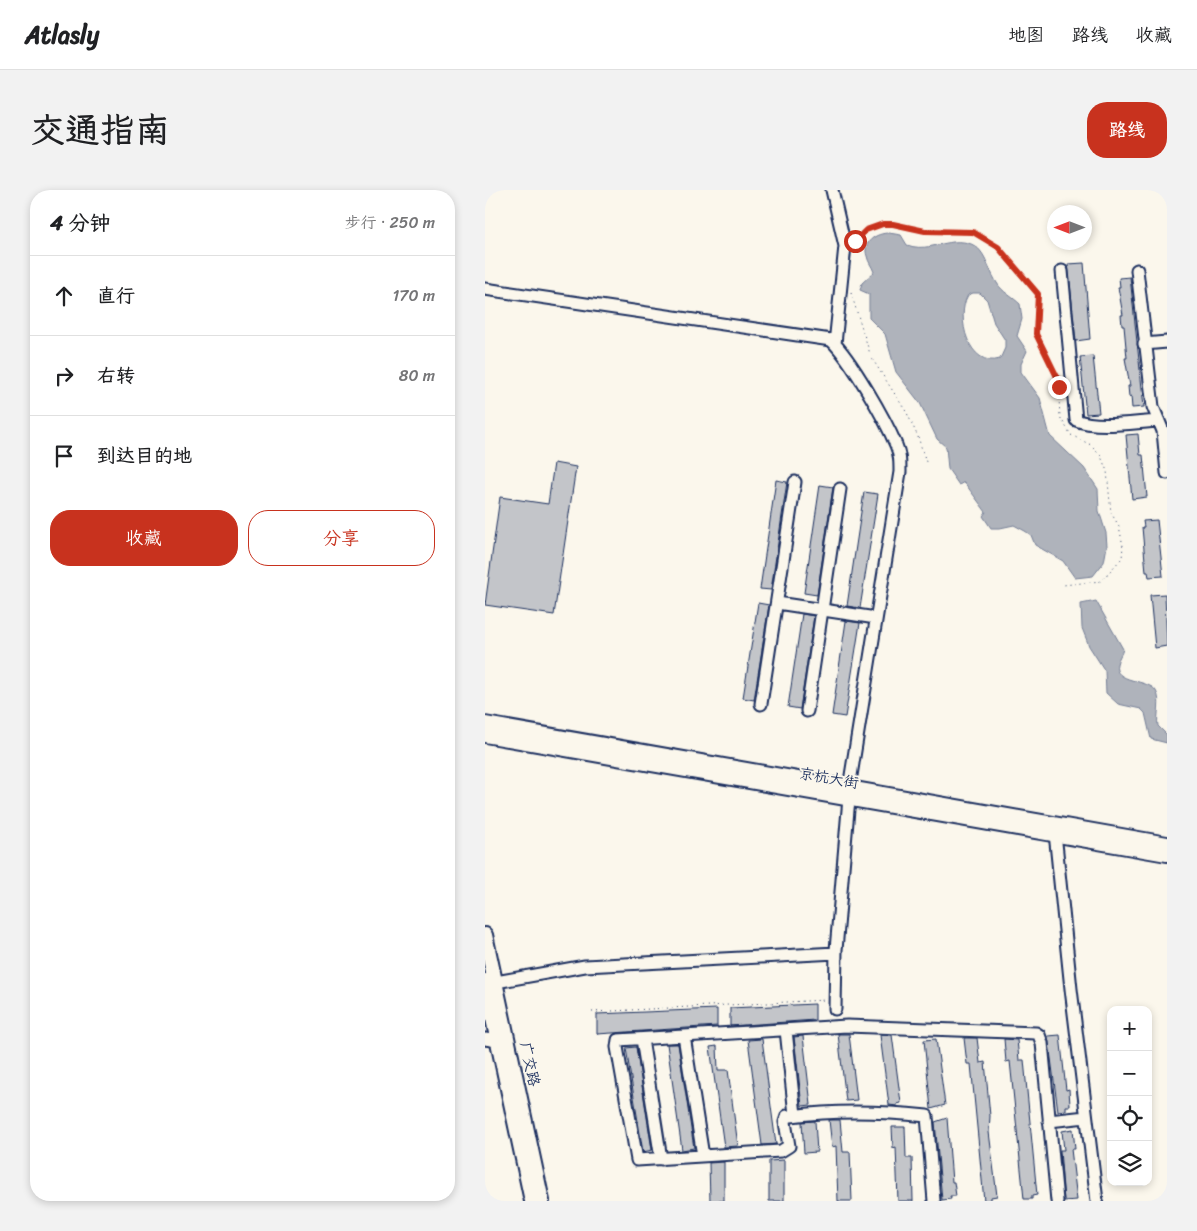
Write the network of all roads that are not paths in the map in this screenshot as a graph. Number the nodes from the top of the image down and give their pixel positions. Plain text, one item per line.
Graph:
1 (832, 190) edge
2 (1137, 270) dead end
3 (1063, 271) dead end
4 (485, 289) edge
5 (1167, 342) edge
6 (835, 344) junction
7 (1144, 344) junction
8 (1159, 421) junction
9 (1166, 444) edge
10 (1167, 474) edge
11 (795, 482) dead end
12 (840, 489) dead end
13 (777, 603) junction
14 (822, 610) junction
15 (876, 618) junction
16 (761, 704) dead end
17 (807, 711) dead end
18 (485, 724) edge
19 (485, 734) edge
20 (849, 793) junction
21 (1055, 833) junction
22 (1167, 844) edge
23 (1167, 854) edge
24 (485, 935) edge
25 (836, 953) junction
26 (490, 982) edge
27 (835, 1004) road end
28 (786, 1030) junction
29 (684, 1036) junction
30 (642, 1039) junction
31 (492, 1040) edge
32 (795, 1115) junction
33 (1086, 1117) junction
34 (1049, 1121) junction
35 (703, 1156) junction
36 (661, 1159) junction
37 (532, 1201) edge
38 (542, 1201) edge
39 (934, 1201) edge
40 (1057, 1201) edge
41 (1097, 1201) edge

1 - 6 street
2 - 7 street
3 - 8 street
4 - 6 street
5 - 7 street
6 - 15 street
7 - 8 street
8 - 9 street
9 - 10 street
11 - 13 street
12 - 14 street
13 - 14 street
13 - 16 street
14 - 15 street
14 - 17 street
15 - 20 street
18 - 20 main road, 京杭大街
19 - 20 main road, 京杭大街
20 - 21 main road, 京杭大街
20 - 22 main road, 京杭大街
20 - 25 street
21 - 23 main road, 京杭大街
21 - 33 street
24 - 26 main road, 广交路
25 - 26 street
25 - 27 street
26 - 31 main road, 广交路
26 - 38 main road, 广交路
28 - 29 street
28 - 32 street
28 - 34 street
29 - 30 street
29 - 35 street
30 - 36 street
30 - 36 street
31 - 37 main road, 广交路
32 - 35 street
32 - 39 street
33 - 34 street
33 - 41 street
34 - 40 street
35 - 36 street

